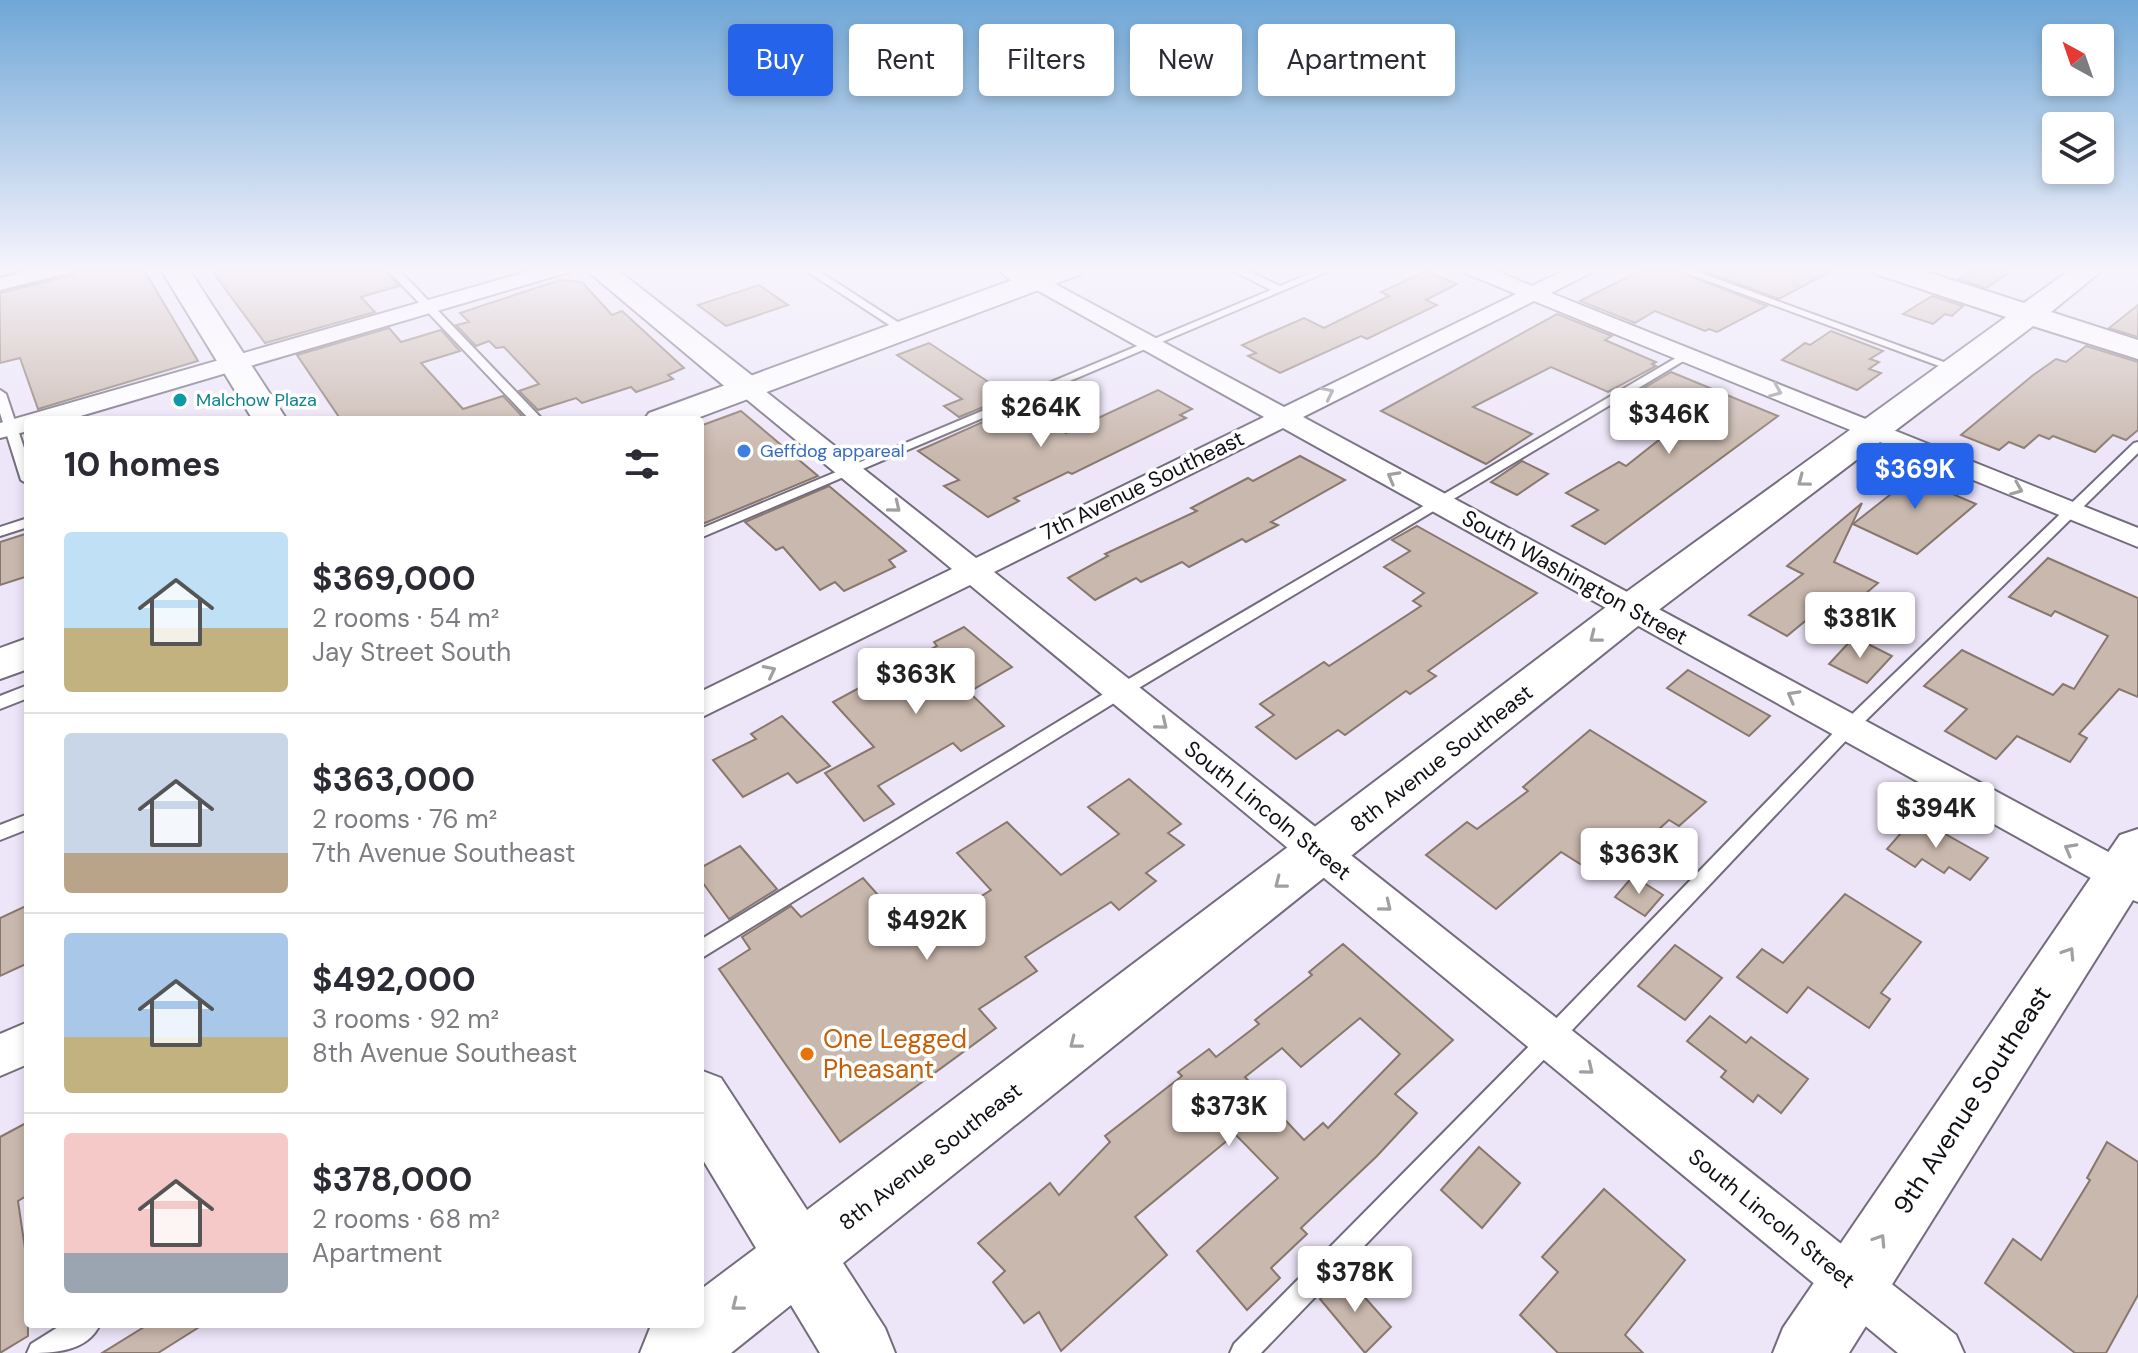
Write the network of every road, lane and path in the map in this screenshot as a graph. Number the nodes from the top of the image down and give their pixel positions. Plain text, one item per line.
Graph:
1 (214, 331) edge
2 (347, 331) edge
3 (452, 331) edge
4 (676, 331) edge
5 (901, 331) edge
6 (1128, 331) edge
7 (1182, 331) edge
8 (1457, 331) edge
9 (1626, 331) edge
10 (1852, 331) edge
11 (2005, 331) edge
12 (2079, 331) edge
13 (1152, 344) junction
14 (2138, 350) edge
15 (1686, 355) junction
16 (235, 364) junction
17 (1954, 368) junction
18 (747, 388) junction
19 (0, 394) edge
20 (54, 416) edge
21 (268, 416) edge
22 (533, 416) edge
23 (672, 416) edge
24 (1282, 416) junction
25 (13, 428) edge
26 (1871, 430) junction
27 (2138, 446) edge
28 (24, 466) edge
29 (850, 471) junction
30 (1440, 502) junction
31 (2071, 510) junction
32 (24, 523) edge
33 (0, 532) edge
34 (704, 532) edge
35 (2138, 538) edge
36 (972, 570) junction
37 (1633, 608) junction
38 (24, 655) edge
39 (0, 664) edge
40 (1121, 691) junction
41 (24, 693) edge
42 (0, 703) edge
43 (704, 704) edge
44 (1849, 727) junction
45 (24, 823) edge
46 (0, 833) edge
47 (1319, 852) junction
48 (2132, 870) edge
49 (704, 948) edge
50 (1550, 1039) junction
51 (24, 1044) edge
52 (0, 1056) edge
53 (704, 1105) edge
54 (799, 1258) junction
55 (1852, 1284) junction
56 (81, 1328) edge
57 (40, 1353) edge
58 (675, 1353) edge
59 (860, 1353) edge
60 (1243, 1353) edge
61 (1808, 1353) edge
62 (1938, 1353) edge

1 - 16 main road
2 - 16 street
3 - 22 lane
4 - 18 main road, South Lincoln Street
5 - 18 main road
6 - 13 street, South Washington Street
7 - 13 lane
24 -> 8 street, 7th Avenue Southeast
9 - 15 street
10 - 17 lane
11 - 17 main road, 8th Avenue Southeast
12 - 14 main road
13 - 24 street, South Washington Street
13 - 29 lane
15 -> 26 street
15 - 30 lane
16 - 20 street
16 - 21 main road
17 - 26 main road, 8th Avenue Southeast
18 - 23 main road
18 - 29 street, South Lincoln Street
19 - 25 lane
30 -> 24 street, South Washington Street
24 - 36 street, 7th Avenue Southeast
25 - 28 lane
26 -> 31 street
26 -> 37 main road, 8th Avenue Southeast
27 - 31 lane
29 - 34 lane
29 -> 36 street, South Lincoln Street
30 - 37 street, South Washington Street
30 - 40 lane
31 - 35 street
31 - 44 lane
32 - 33 lane
36 - 40 street, South Lincoln Street
43 -> 36 street, 7th Avenue Southeast
44 -> 37 street, South Washington Street
37 -> 47 main road, 8th Avenue Southeast
38 - 39 main road
40 -> 47 street, South Lincoln Street
40 - 49 lane
41 - 42 lane
48 -> 44 street, South Washington Street
44 - 50 lane
45 - 46 lane
47 -> 50 street, South Lincoln Street
47 -> 54 main road, 8th Avenue Southeast
55 -> 48 main road, 9th Avenue Southeast
50 -> 55 street, South Lincoln Street
50 - 60 lane
51 - 52 street
53 - 54 main road
54 -> 58 main road, 8th Avenue Southeast
54 - 59 main road
55 - 61 main road, 9th Avenue Southeast
55 - 62 street, South Lincoln Street
56 - 57 lane

